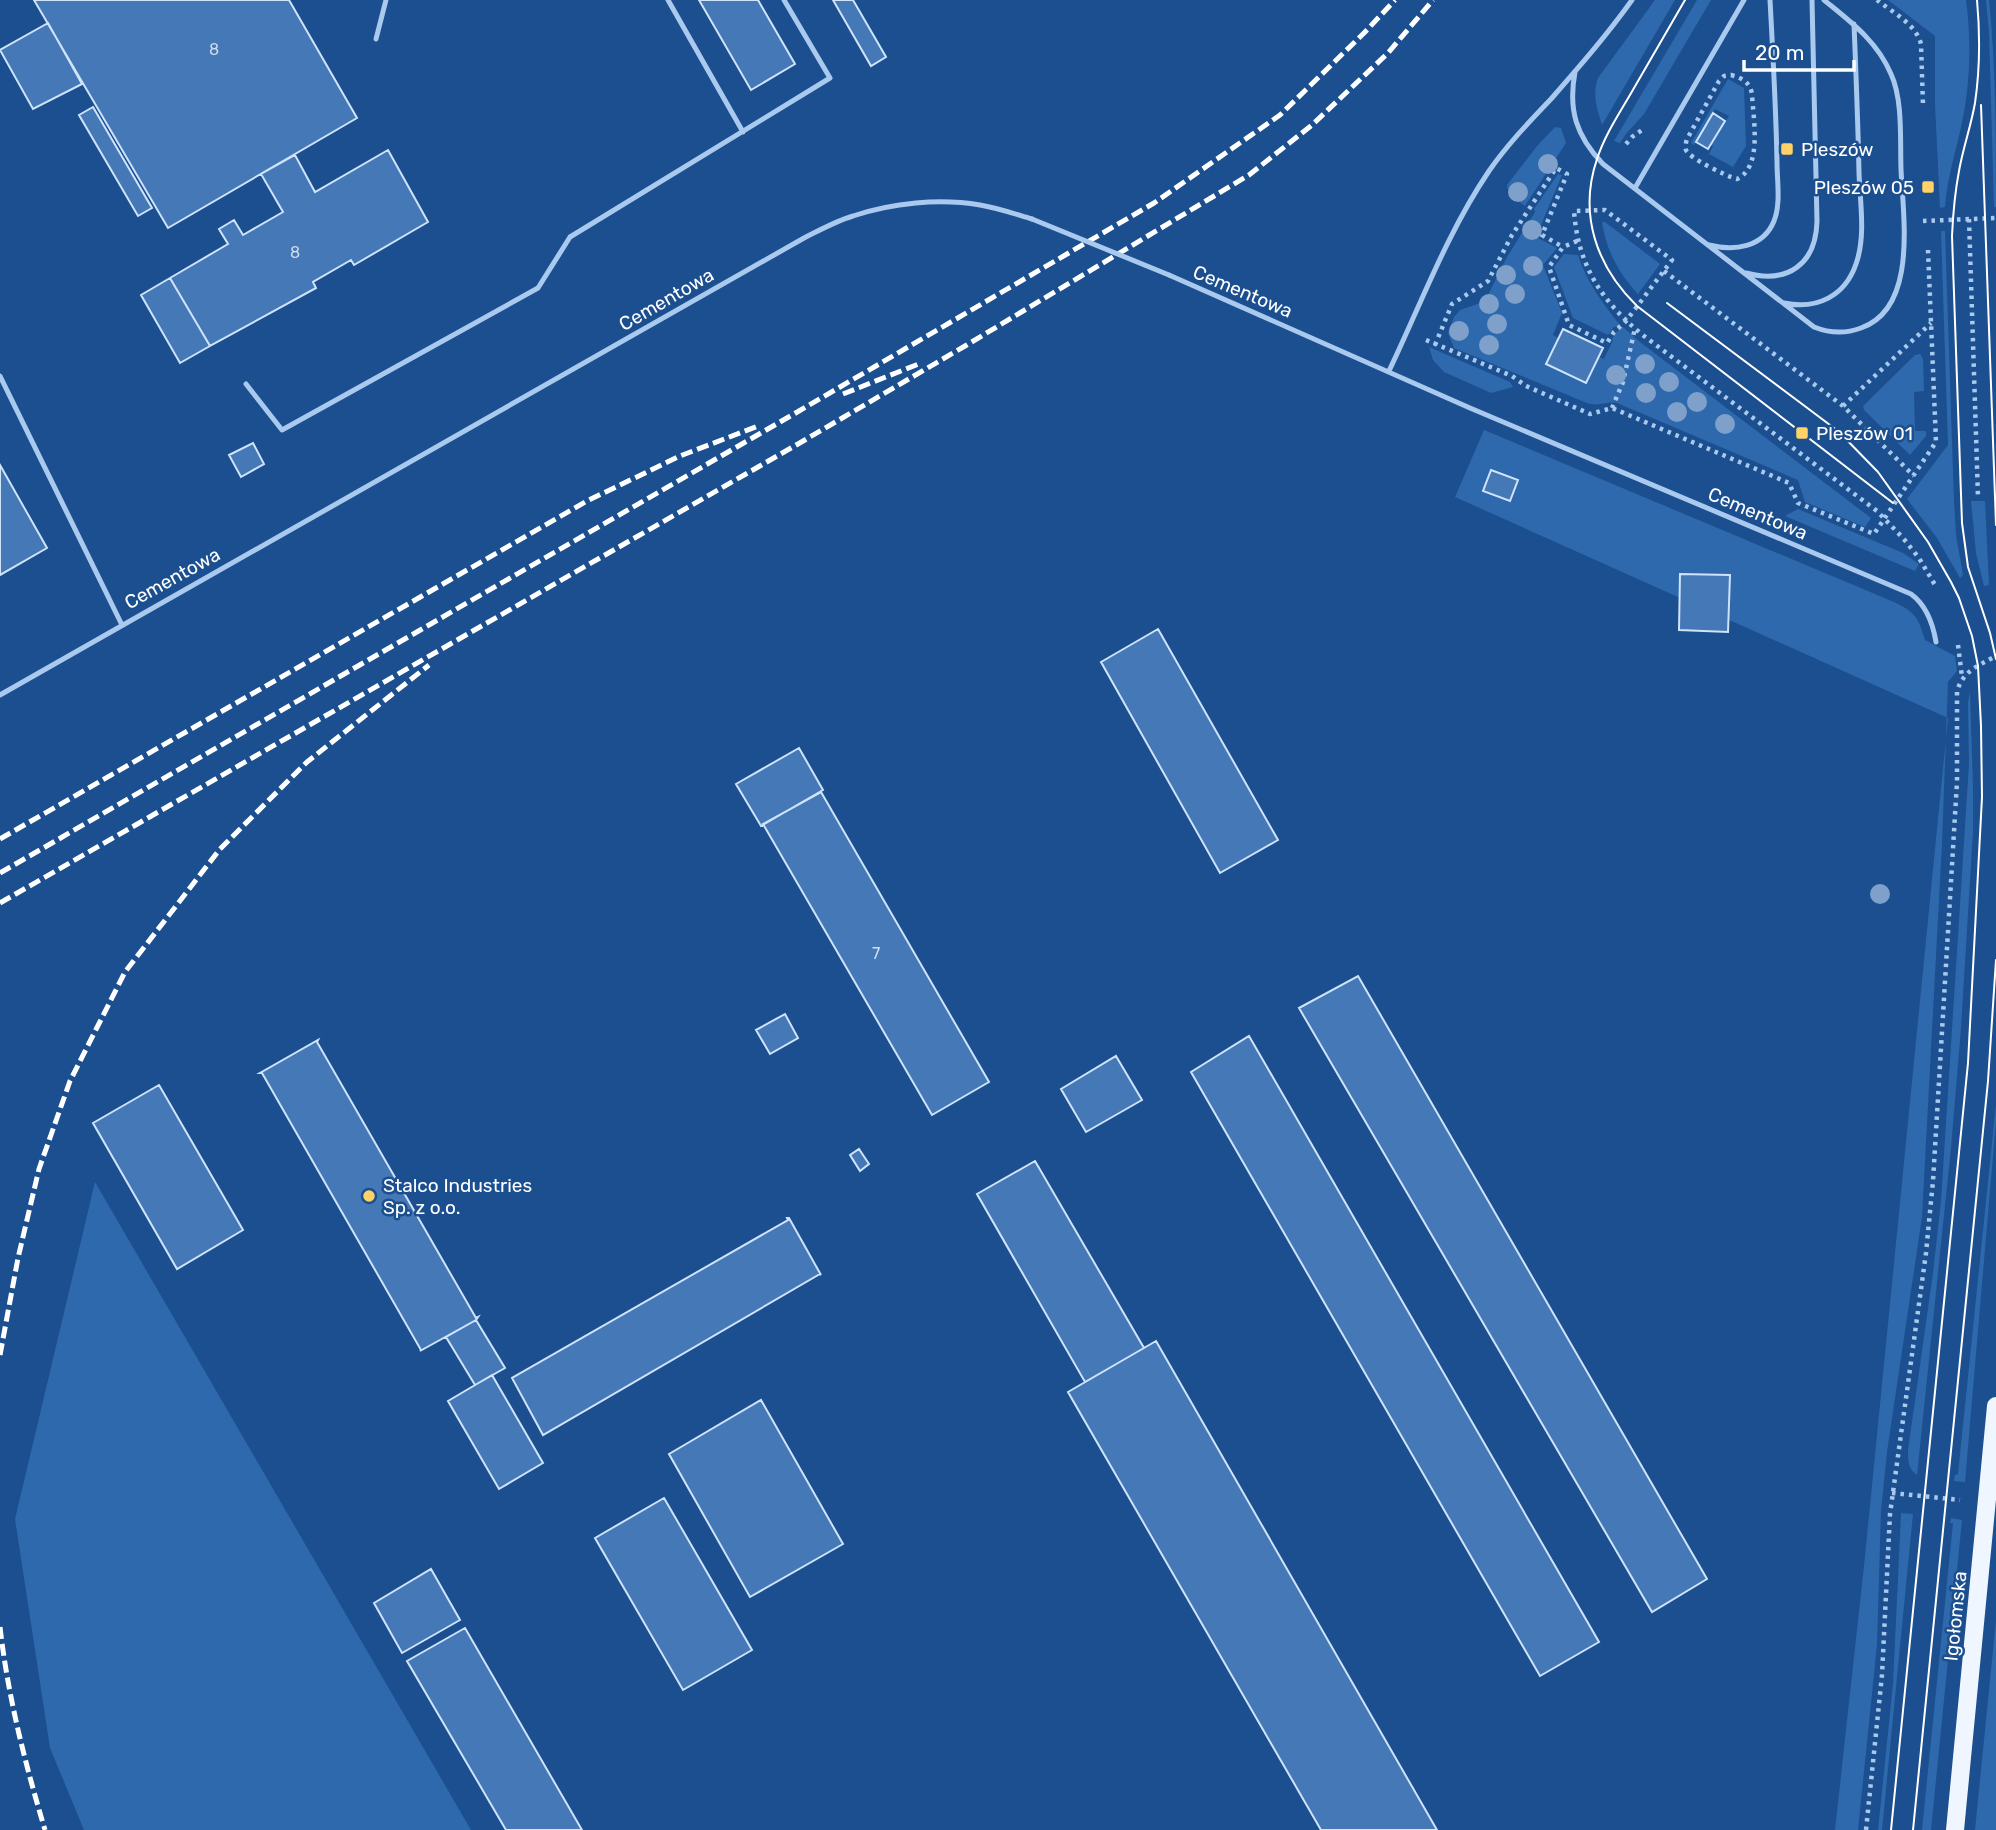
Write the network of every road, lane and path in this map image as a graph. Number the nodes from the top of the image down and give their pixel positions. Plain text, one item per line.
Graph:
1 (386, 0) edge
2 (667, 0) edge
3 (785, 0) edge
4 (1632, 0) edge
5 (1744, 0) edge
6 (1770, 0) edge
7 (1812, 0) edge
8 (1824, 0) edge
9 (1854, 24) junction
10 (376, 38) dead end
11 (1575, 72) junction
12 (743, 132) junction
13 (1754, 144) joint
14 (1635, 188) junction
15 (1609, 201) dead end
16 (1605, 210) junction
17 (1969, 219) dead end
18 (1927, 221) dead end
19 (1927, 233) dead end
20 (1577, 241) junction
21 (1706, 244) junction
22 (1928, 246) dead end
23 (1563, 247) junction
24 (1664, 271) junction
25 (1743, 272) junction
26 (1781, 302) junction
27 (1626, 321) junction
28 (1931, 323) junction
29 (1635, 328) junction
30 (1408, 332) junction
31 (1435, 345) junction
32 (1389, 371) junction
33 (0, 376) edge
34 (246, 384) dead end
35 (1843, 405) junction
36 (1612, 408) junction
37 (1914, 476) junction
38 (1978, 497) dead end
39 (1884, 518) junction
40 (1938, 590) dead end
41 (121, 625) junction
42 (1955, 636) dead end
43 (1936, 642) dead end
44 (1996, 656) edge
45 (1962, 677) junction
46 (0, 695) edge
47 (1996, 1406) edge
48 (1892, 1493) junction
49 (1952, 1499) dead end
50 (1866, 1830) edge
51 (1955, 1830) edge

1 - 10 lane
2 - 12 lane
3 - 12 lane
4 - 11 lane
5 - 14 lane
6 - 21 lane
7 - 25 lane
8 - 9 lane
9 - 26 lane
9 - 26 lane
11 - 14 lane
11 - 30 lane
12 - 34 lane
13 - 13 path
14 - 21 lane
15 - 16 path
16 - 20 path
16 - 24 path
17 - 38 path
18 - 19 path
20 - 23 path
20 - 27 path
21 - 25 lane
22 - 28 path
23 - 27 path
23 - 31 path
24 - 27 path
24 - 35 path
25 - 26 lane
27 - 29 path
28 - 35 path
28 - 37 path
29 - 36 path
29 - 39 path
30 - 31 path
30 - 32 lane
31 - 36 path
32 - 41 lane, Cementowa, bridge
32 - 43 lane, Cementowa
33 - 41 lane
35 - 37 path
36 - 39 path
37 - 39 path
39 - 40 path
41 - 46 lane, Cementowa
42 - 45 path
44 - 45 path
45 - 48 path
47 - 51 main road, Igołomska
48 - 49 path
48 - 50 path

